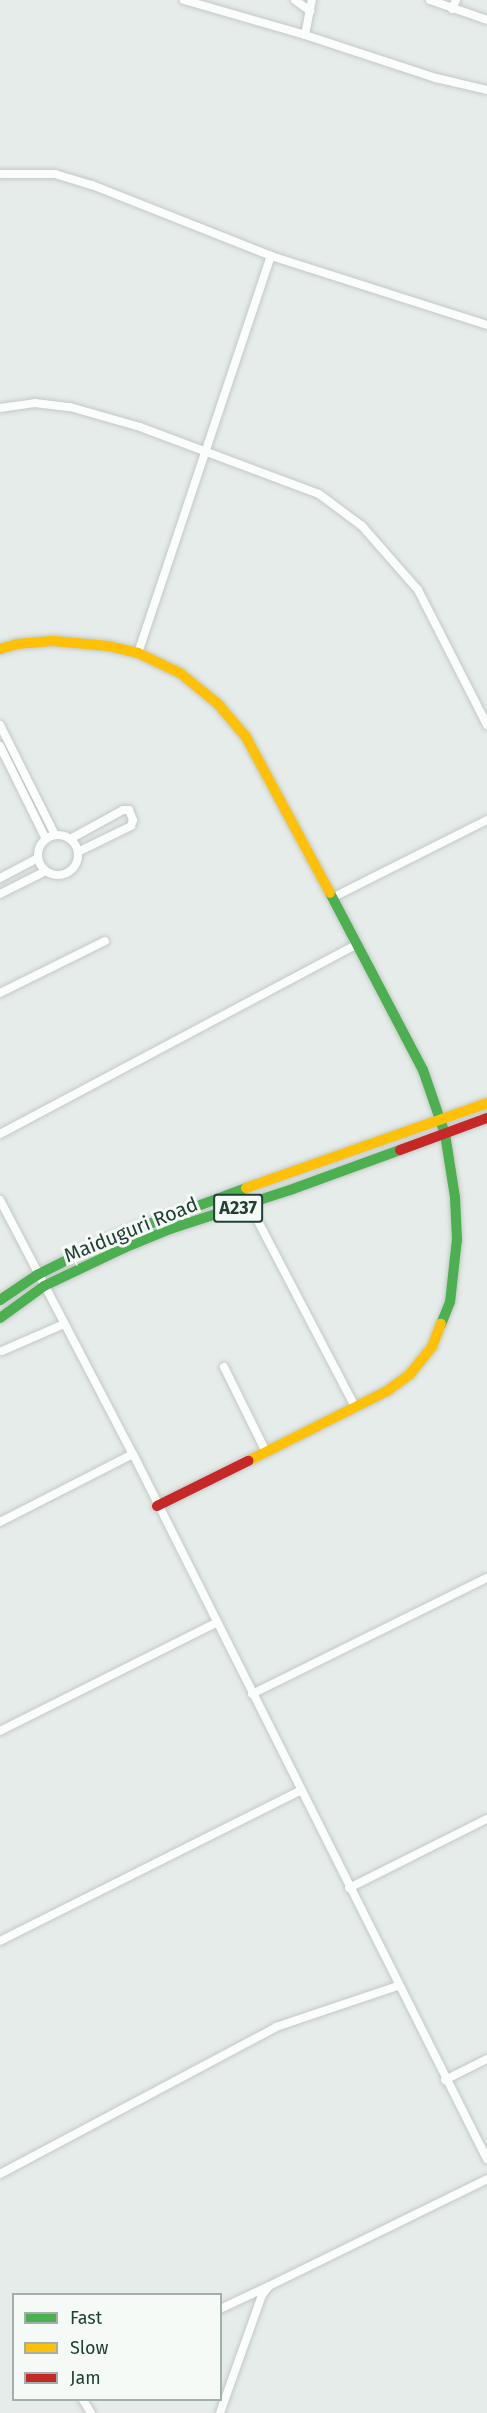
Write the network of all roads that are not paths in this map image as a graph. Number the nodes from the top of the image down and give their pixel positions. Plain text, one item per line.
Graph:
1 (184, 0) edge
2 (294, 0) edge
3 (312, 0) edge
4 (430, 0) edge
5 (454, 4) edge
6 (310, 11) junction
7 (487, 20) edge
8 (305, 35) junction
9 (487, 90) edge
10 (0, 174) edge
11 (271, 256) junction
12 (487, 324) edge
13 (0, 408) edge
14 (207, 453) junction
15 (0, 650) edge
16 (138, 654) junction
17 (487, 725) edge
18 (0, 726) edge
19 (0, 746) edge
20 (44, 811) junction
21 (34, 816) junction
22 (487, 820) edge
23 (56, 835) junction
24 (46, 839) junction
25 (70, 839) junction
26 (78, 852) junction
27 (38, 858) junction
28 (46, 871) junction
29 (0, 878) edge
30 (0, 894) edge
31 (332, 898) junction
32 (105, 941) dead end
33 (356, 945) junction
34 (0, 993) edge
35 (487, 1103) edge
36 (487, 1118) edge
37 (441, 1120) junction
38 (0, 1134) edge
39 (445, 1134) junction
40 (0, 1200) edge
41 (249, 1204) junction
42 (37, 1275) junction
43 (44, 1286) junction
44 (0, 1300) edge
45 (0, 1318) edge
46 (64, 1324) junction
47 (2, 1351) dead end
48 (224, 1367) dead end
49 (355, 1407) junction
50 (265, 1450) junction
51 (133, 1454) junction
52 (157, 1506) junction
53 (0, 1522) edge
54 (487, 1578) edge
55 (216, 1623) junction
56 (252, 1694) junction
57 (0, 1731) edge
58 (301, 1790) junction
59 (487, 1819) edge
60 (348, 1888) junction
61 (0, 1941) edge
62 (398, 1986) junction
63 (487, 2059) edge
64 (445, 2080) junction
65 (487, 2159) edge
66 (0, 2174) edge
67 (487, 2179) edge
68 (269, 2286) junction
69 (222, 2307) edge
70 (220, 2413) edge

1 - 8 street
2 - 6 street
3 - 6 street
4 - 5 street
5 - 7 street
6 - 8 street
8 - 9 street
10 - 11 street
11 - 12 street
11 - 14 street
13 - 14 street
14 - 16 street
14 - 17 street
15 - 16 main road
16 - 31 main road
18 - 20 street
19 - 21 street
20 - 21 street
20 - 23 street
21 - 24 street
22 - 31 street
23 - 24 street
23 - 25 street
24 - 27 street
25 - 26 street
25 - 26 street
26 - 28 street
27 - 28 street
27 - 29 street
28 - 30 street
31 - 33 main road
32 - 34 street
33 - 37 main road
33 - 38 street
35 - 37 main road, Maiduguri Road / A237
36 - 39 main road, Maiduguri Road / A237
37 - 39 main road
37 - 42 main road, Maiduguri Road / A237
39 - 41 main road, Maiduguri Road / A237
39 - 49 main road
40 - 42 street
41 - 43 main road, Maiduguri Road / A237
41 - 49 street
42 - 43 street
42 - 44 main road, Maiduguri Road / A237
43 - 45 main road, Maiduguri Road / A237
43 - 46 street
46 - 47 street
46 - 51 street
48 - 50 street
49 - 50 main road
50 - 52 main road
51 - 52 street
51 - 53 street
52 - 55 street
54 - 56 street
55 - 56 street
55 - 57 street
56 - 58 street
58 - 60 street
58 - 61 street
59 - 60 street
60 - 62 street
62 - 64 street
62 - 66 street
63 - 64 street
64 - 65 street
67 - 68 street
68 - 69 street
68 - 70 street

